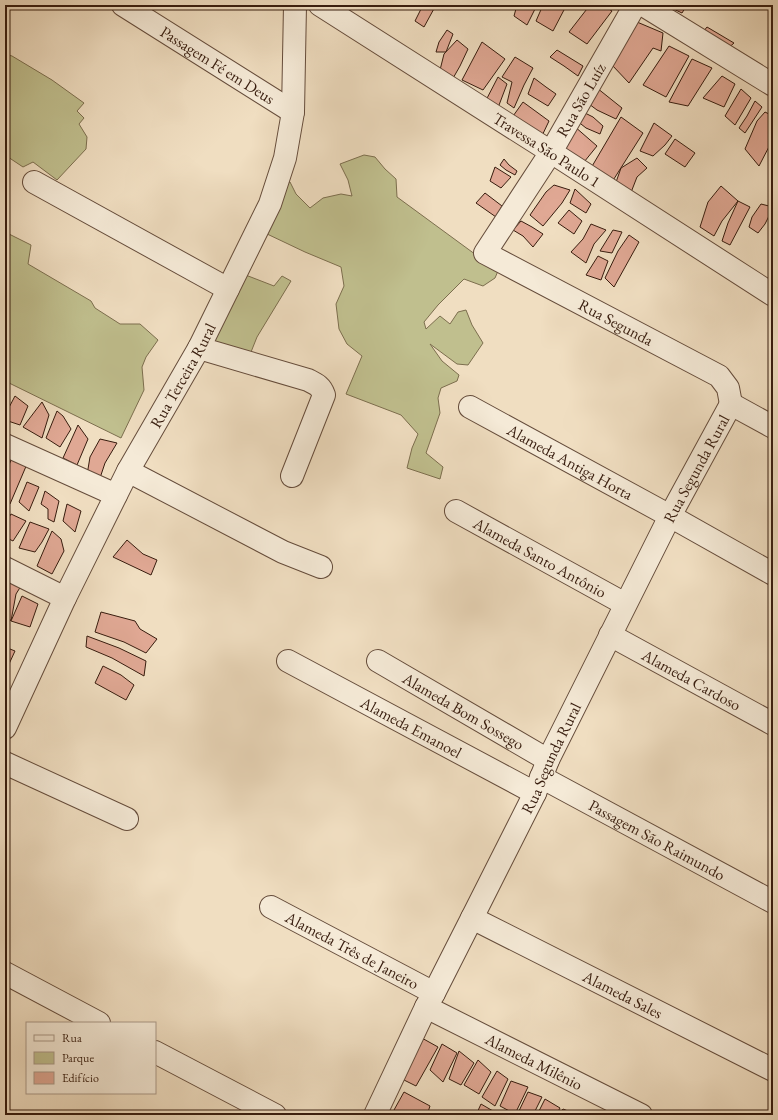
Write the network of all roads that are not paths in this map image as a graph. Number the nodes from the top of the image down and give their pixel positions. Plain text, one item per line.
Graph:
1 (123, 5) edge
2 (295, 5) edge
3 (320, 5) edge
4 (635, 5) edge
5 (643, 5) edge
6 (773, 85) edge
7 (293, 112) junction
8 (551, 152) junction
9 (34, 182) dead end
10 (484, 253) joint
11 (228, 289) junction
12 (773, 295) edge
13 (199, 348) junction
14 (731, 404) junction
15 (470, 407) dead end
16 (773, 427) edge
17 (5, 445) edge
18 (128, 471) junction
19 (292, 476) dead end
20 (116, 496) junction
21 (456, 511) dead end
22 (670, 516) junction
23 (321, 567) dead end
24 (5, 568) edge
25 (773, 574) edge
26 (65, 598) junction
27 (625, 604) junction
28 (610, 635) junction
29 (288, 661) dead end
30 (378, 661) dead end
31 (773, 724) edge
32 (5, 728) edge
33 (5, 763) edge
34 (541, 777) junction
35 (127, 819) dead end
36 (773, 902) edge
37 (271, 907) dead end
38 (472, 918) junction
39 (5, 974) edge
40 (430, 1000) junction
41 (97, 1022) edge
42 (156, 1053) edge
43 (773, 1070) edge
44 (275, 1115) edge
45 (375, 1115) edge
46 (641, 1115) edge

1 - 7 street, Passagem Fé em Deus
2 - 7 street, Rua Terceira Rural
3 - 8 street, Travessa São Paulo 1
4 - 8 street, Rua São Luíz
5 - 6 street
7 - 11 street, Rua Terceira Rural
8 - 10 street, Rua São Luíz
8 - 12 street, Travessa São Paulo 1
9 - 11 street
10 - 14 street, Rua Segunda
11 - 13 street, Rua Terceira Rural
13 - 18 street, Rua Terceira Rural
13 - 19 street
14 - 16 street
14 - 22 street, Rua Segunda Rural
15 - 22 street, Alameda Antiga Horta
17 - 20 street
18 - 20 street, Rua Terceira Rural
18 - 23 street
20 - 26 street, Rua Terceira Rural
21 - 27 street, Alameda Santo Antônio
22 - 25 street, Alameda Antiga Horta
22 - 27 street, Rua Segunda Rural
24 - 26 street
26 - 32 street, Rua Terceira Rural
27 - 28 street, Rua Segunda Rural
28 - 31 street, Alameda Cardoso
28 - 34 street, Rua Segunda Rural
29 - 34 street, Alameda Emanoel
30 - 34 street, Alameda Bom Sossego
33 - 35 street
34 - 36 street, Passagem São Raimundo
34 - 38 street, Rua Segunda Rural
37 - 40 street, Alameda Três de Janeiro
38 - 40 street, Rua Segunda Rural
38 - 43 street, Alameda Sales
39 - 41 street
40 - 45 street, Rua Segunda Rural
40 - 46 street, Alameda Milênio
42 - 44 street

